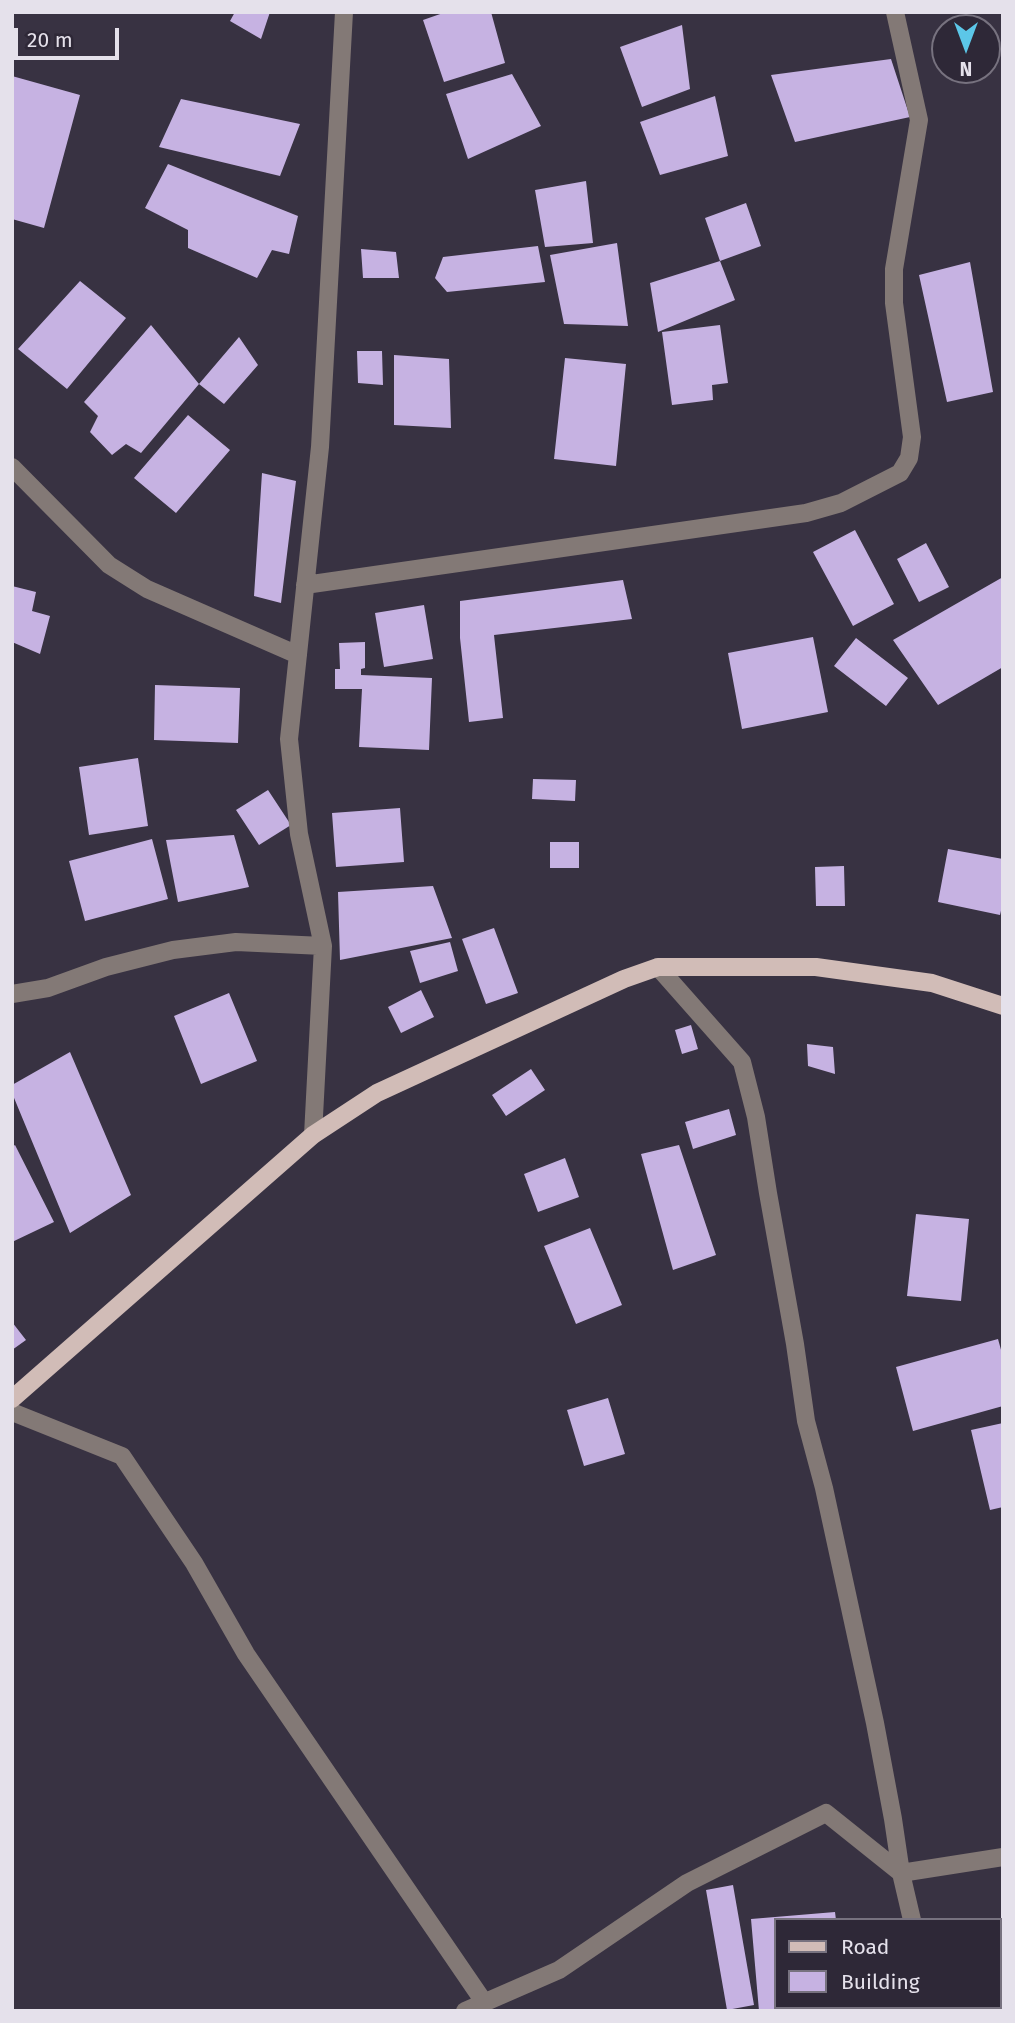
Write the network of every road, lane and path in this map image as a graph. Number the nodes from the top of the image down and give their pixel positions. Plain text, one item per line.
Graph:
1 (895, 12) edge
2 (340, 14) edge
3 (12, 467) edge
4 (305, 585) junction
5 (298, 654) junction
6 (323, 946) junction
7 (658, 967) junction
8 (12, 994) edge
9 (1003, 1006) edge
10 (313, 1135) junction
11 (12, 1399) edge
12 (12, 1412) edge
13 (1003, 1857) edge
14 (901, 1873) junction
15 (912, 1918) edge
16 (484, 2001) junction
17 (465, 2011) edge

1 - 4 street
2 - 4 street
3 - 5 street
4 - 5 street
5 - 6 street
6 - 8 street
6 - 10 street
7 - 9 main road
7 - 10 main road
7 - 14 street
10 - 11 main road
12 - 16 street
13 - 14 street
14 - 15 street
14 - 16 street
16 - 17 street

